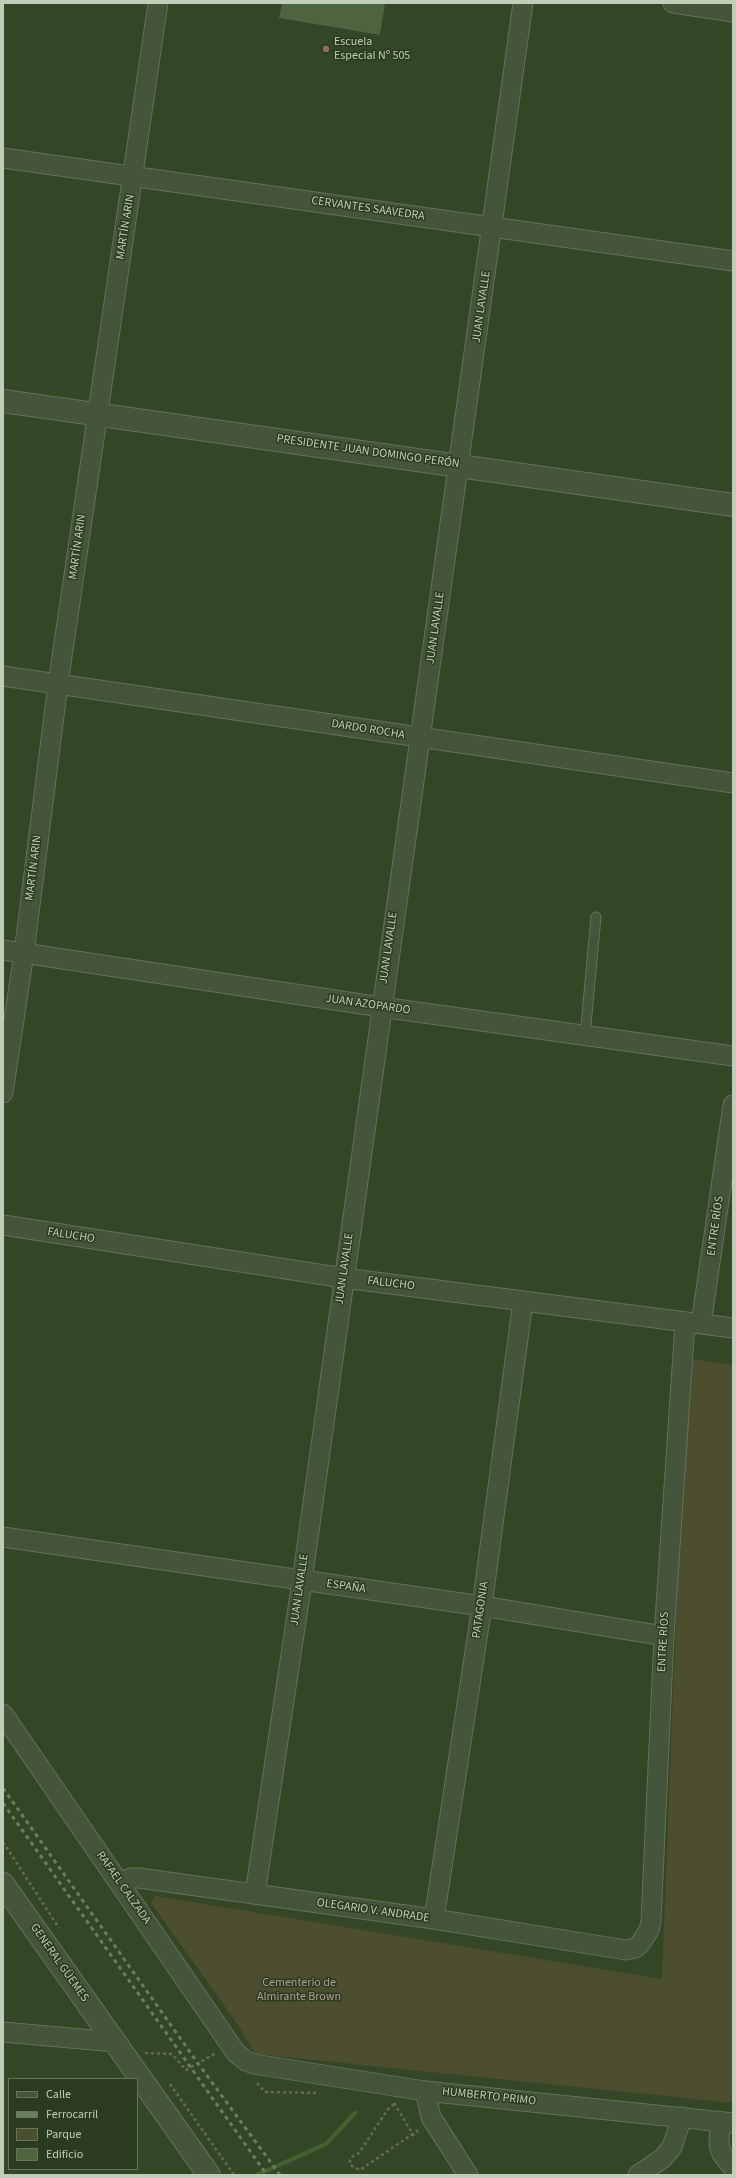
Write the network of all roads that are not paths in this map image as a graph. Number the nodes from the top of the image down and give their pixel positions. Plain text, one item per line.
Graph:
1 (158, 3) edge
2 (523, 3) edge
3 (673, 3) edge
4 (733, 12) edge
5 (3, 158) edge
6 (133, 176) junction
7 (493, 226) junction
8 (733, 261) edge
9 (3, 401) edge
10 (98, 414) junction
11 (460, 465) junction
12 (733, 505) edge
13 (3, 676) edge
14 (58, 684) junction
15 (420, 738) junction
16 (733, 783) edge
17 (596, 917) dead end
18 (3, 950) edge
19 (24, 953) junction
20 (381, 1007) junction
21 (585, 1036) junction
22 (733, 1056) edge
23 (3, 1093) edge
24 (733, 1105) edge
25 (3, 1225) edge
26 (344, 1278) junction
27 (523, 1301) junction
28 (693, 1323) junction
29 (733, 1328) edge
30 (3, 1537) edge
31 (302, 1580) junction
32 (482, 1606) junction
33 (664, 1636) junction
34 (3, 1714) edge
35 (119, 1883) junction
36 (3, 1884) edge
37 (255, 1894) junction
38 (434, 1919) junction
39 (626, 1950) joint
40 (3, 2032) edge
41 (116, 2042) junction
42 (246, 2061) joint
43 (425, 2091) junction
44 (682, 2117) junction
45 (727, 2122) edge
46 (733, 2168) edge
47 (209, 2175) edge
48 (468, 2175) edge
49 (638, 2175) edge

1 - 6 street, MARTÍN ARIN
2 - 7 street, JUAN LAVALLE
3 - 4 street
5 - 6 street, CERVANTES SAAVEDRA
6 - 7 street, CERVANTES SAAVEDRA
6 - 10 street, MARTÍN ARIN
7 - 8 street, CERVANTES SAAVEDRA
7 - 11 street, JUAN LAVALLE
9 - 10 street, PRESIDENTE JUAN DOMINGO PERÓN
10 - 11 street, PRESIDENTE JUAN DOMINGO PERÓN
10 - 14 street, MARTÍN ARIN
11 - 12 street, PRESIDENTE JUAN DOMINGO PERÓN
11 - 15 street, JUAN LAVALLE
13 - 14 street, DARDO ROCHA
14 - 15 street, DARDO ROCHA
14 - 19 street, MARTÍN ARIN
15 - 16 street, DARDO ROCHA
15 - 20 street, JUAN LAVALLE
17 - 21 lane
18 - 19 street, JUAN AZOPARDO
19 - 20 street, JUAN AZOPARDO
19 - 23 street, MARTÍN ARIN
20 - 21 street, JUAN AZOPARDO
20 - 26 street, JUAN LAVALLE
21 - 22 street, JUAN AZOPARDO
24 - 28 street, ENTRE RÍOS
25 - 26 street, FALUCHO
26 - 27 street, FALUCHO
26 - 31 street, JUAN LAVALLE
27 - 28 street, FALUCHO
27 - 32 street, PATAGONIA
28 - 29 street, FALUCHO
28 - 33 street, ENTRE RÍOS
30 - 31 street, ESPAÑA
31 - 32 street, ESPAÑA
31 - 37 street, JUAN LAVALLE
32 - 33 street, ESPAÑA
32 - 38 street, PATAGONIA
33 - 39 street, ENTRE RÍOS
34 - 35 street, RAFAEL CALZADA
35 - 37 street, OLEGARIO V. ANDRADE
35 - 42 street, RAFAEL CALZADA
36 - 41 street, GENERAL GÜEMES
37 - 38 street, OLEGARIO V. ANDRADE
38 - 39 street, OLEGARIO V. ANDRADE
40 - 41 street
41 - 47 street, GENERAL GÜEMES
42 - 43 street, HUMBERTO PRIMO
43 - 44 street, HUMBERTO PRIMO
43 - 48 street
44 - 45 street, HUMBERTO PRIMO
44 - 49 street
45 - 46 street

